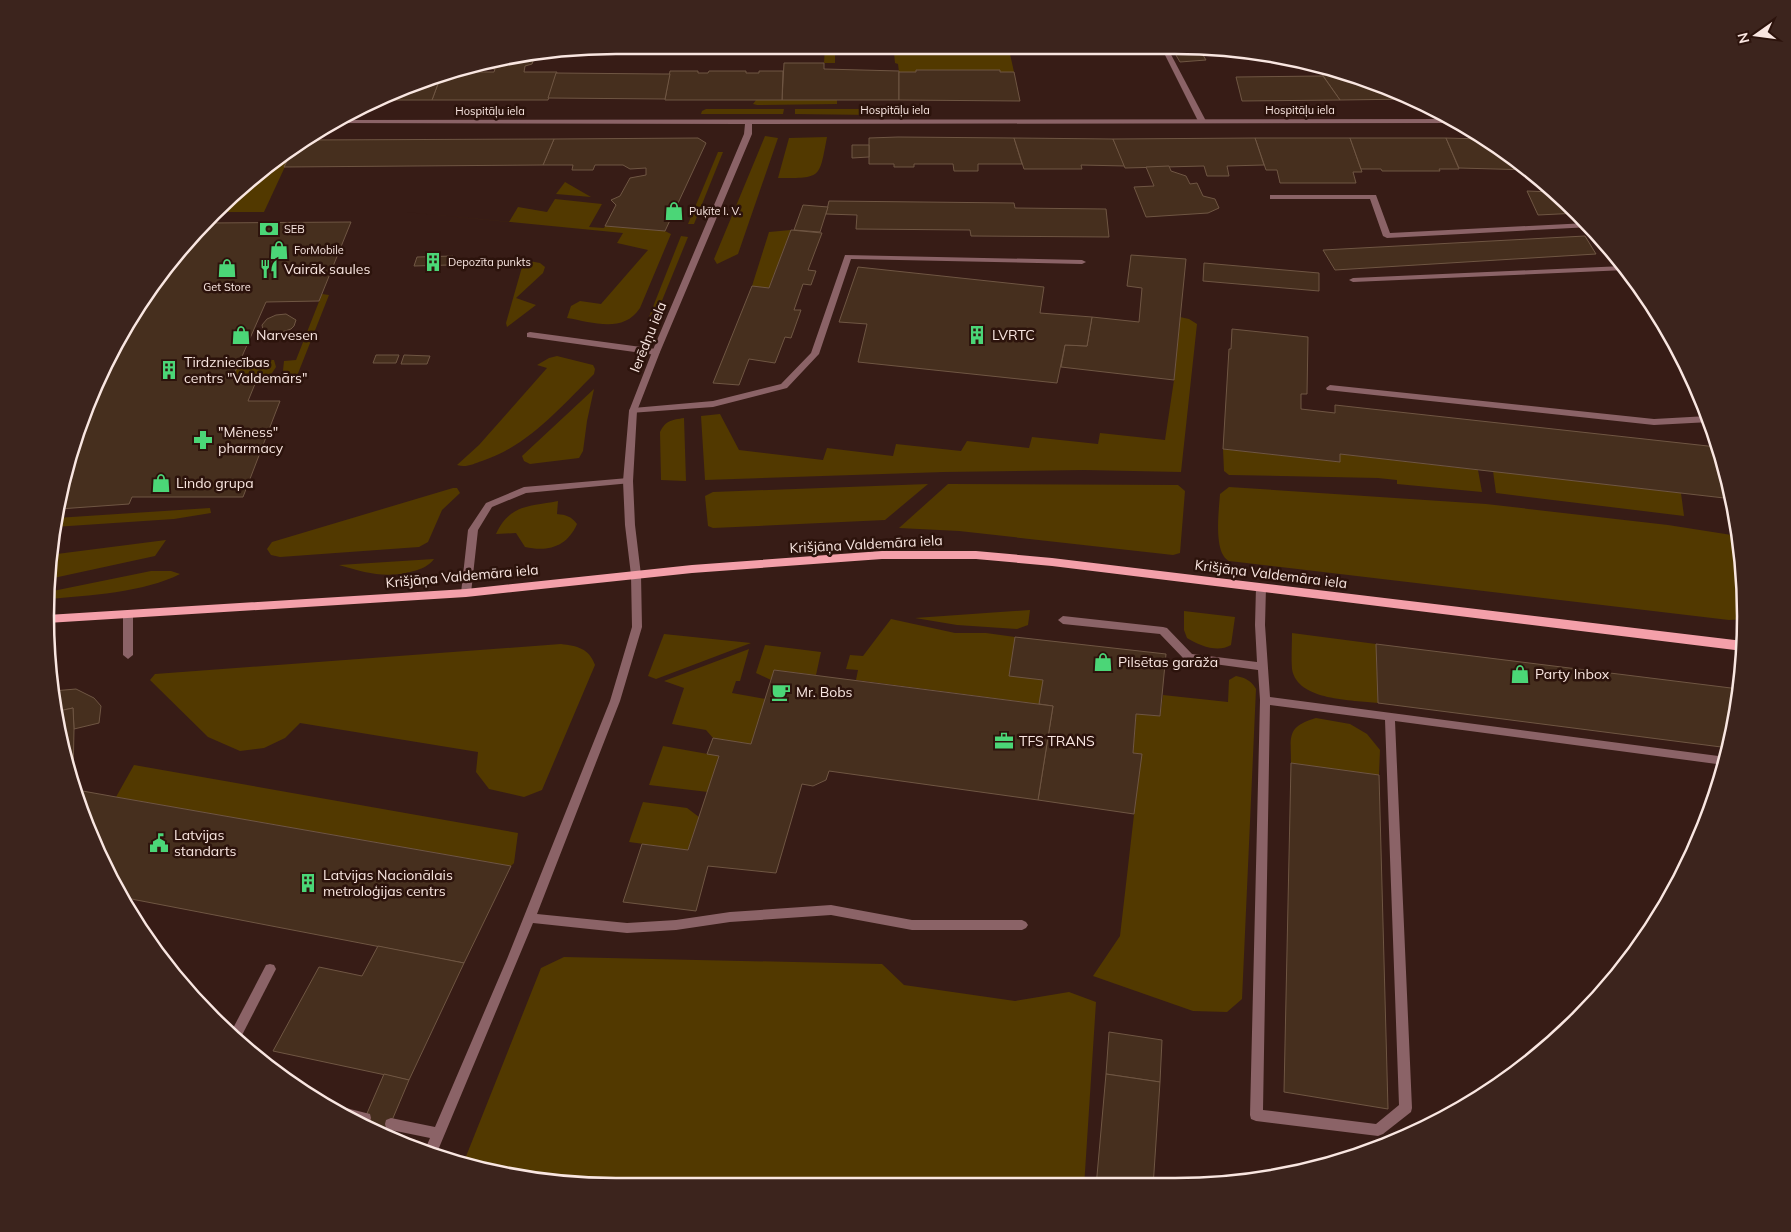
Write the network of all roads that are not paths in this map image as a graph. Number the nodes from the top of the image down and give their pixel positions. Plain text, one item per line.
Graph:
1 (1168, 54) edge
2 (1202, 121) junction
3 (1441, 121) edge
4 (348, 122) edge
5 (749, 122) junction
6 (1273, 197) dead end
7 (1581, 226) edge
8 (1082, 262) dead end
9 (1617, 268) edge
10 (1353, 280) dead end
11 (530, 335) dead end
12 (656, 352) junction
13 (1330, 388) dead end
14 (633, 411) junction
15 (1701, 419) edge
16 (628, 481) junction
17 (636, 575) junction
18 (1261, 588) junction
19 (466, 592) junction
20 (128, 614) junction
21 (54, 619) edge
22 (1063, 620) dead end
23 (1736, 645) edge
24 (128, 655) dead end
25 (1263, 667) junction
26 (1265, 700) junction
27 (1390, 718) junction
28 (1718, 760) edge
29 (529, 918) junction
30 (1022, 925) dead end
31 (270, 969) dead end
32 (237, 1032) edge
33 (362, 1117) edge
34 (365, 1118) dead end
35 (391, 1124) dead end
36 (438, 1134) junction
37 (433, 1147) edge

1 - 2 street
2 - 3 street, Hospitāļu iela
2 - 5 street, Hospitāļu iela
4 - 5 street, Hospitāļu iela
5 - 12 street, Ierēdņu iela
6 - 7 street
8 - 14 street
9 - 10 street
11 - 12 street
12 - 14 street, Ierēdņu iela
13 - 15 street
14 - 16 street, Ierēdņu iela
16 - 17 street, Ierēdņu iela
16 - 19 street
17 - 18 main road, Krišjāņa Valdemāra iela
17 - 19 main road, Krišjāņa Valdemāra iela
17 - 29 street, Ierēdņu iela
18 - 23 main road, Krišjāņa Valdemāra iela
18 - 25 street
19 - 20 main road, Krišjāņa Valdemāra iela
20 - 21 main road, Krišjāņa Valdemāra iela
20 - 24 street
22 - 25 street
25 - 26 street
26 - 27 street
26 - 27 street
27 - 28 street
29 - 30 street
29 - 36 street, Ierēdņu iela
31 - 32 street
33 - 34 street
35 - 36 street
36 - 37 street, Ierēdņu iela

